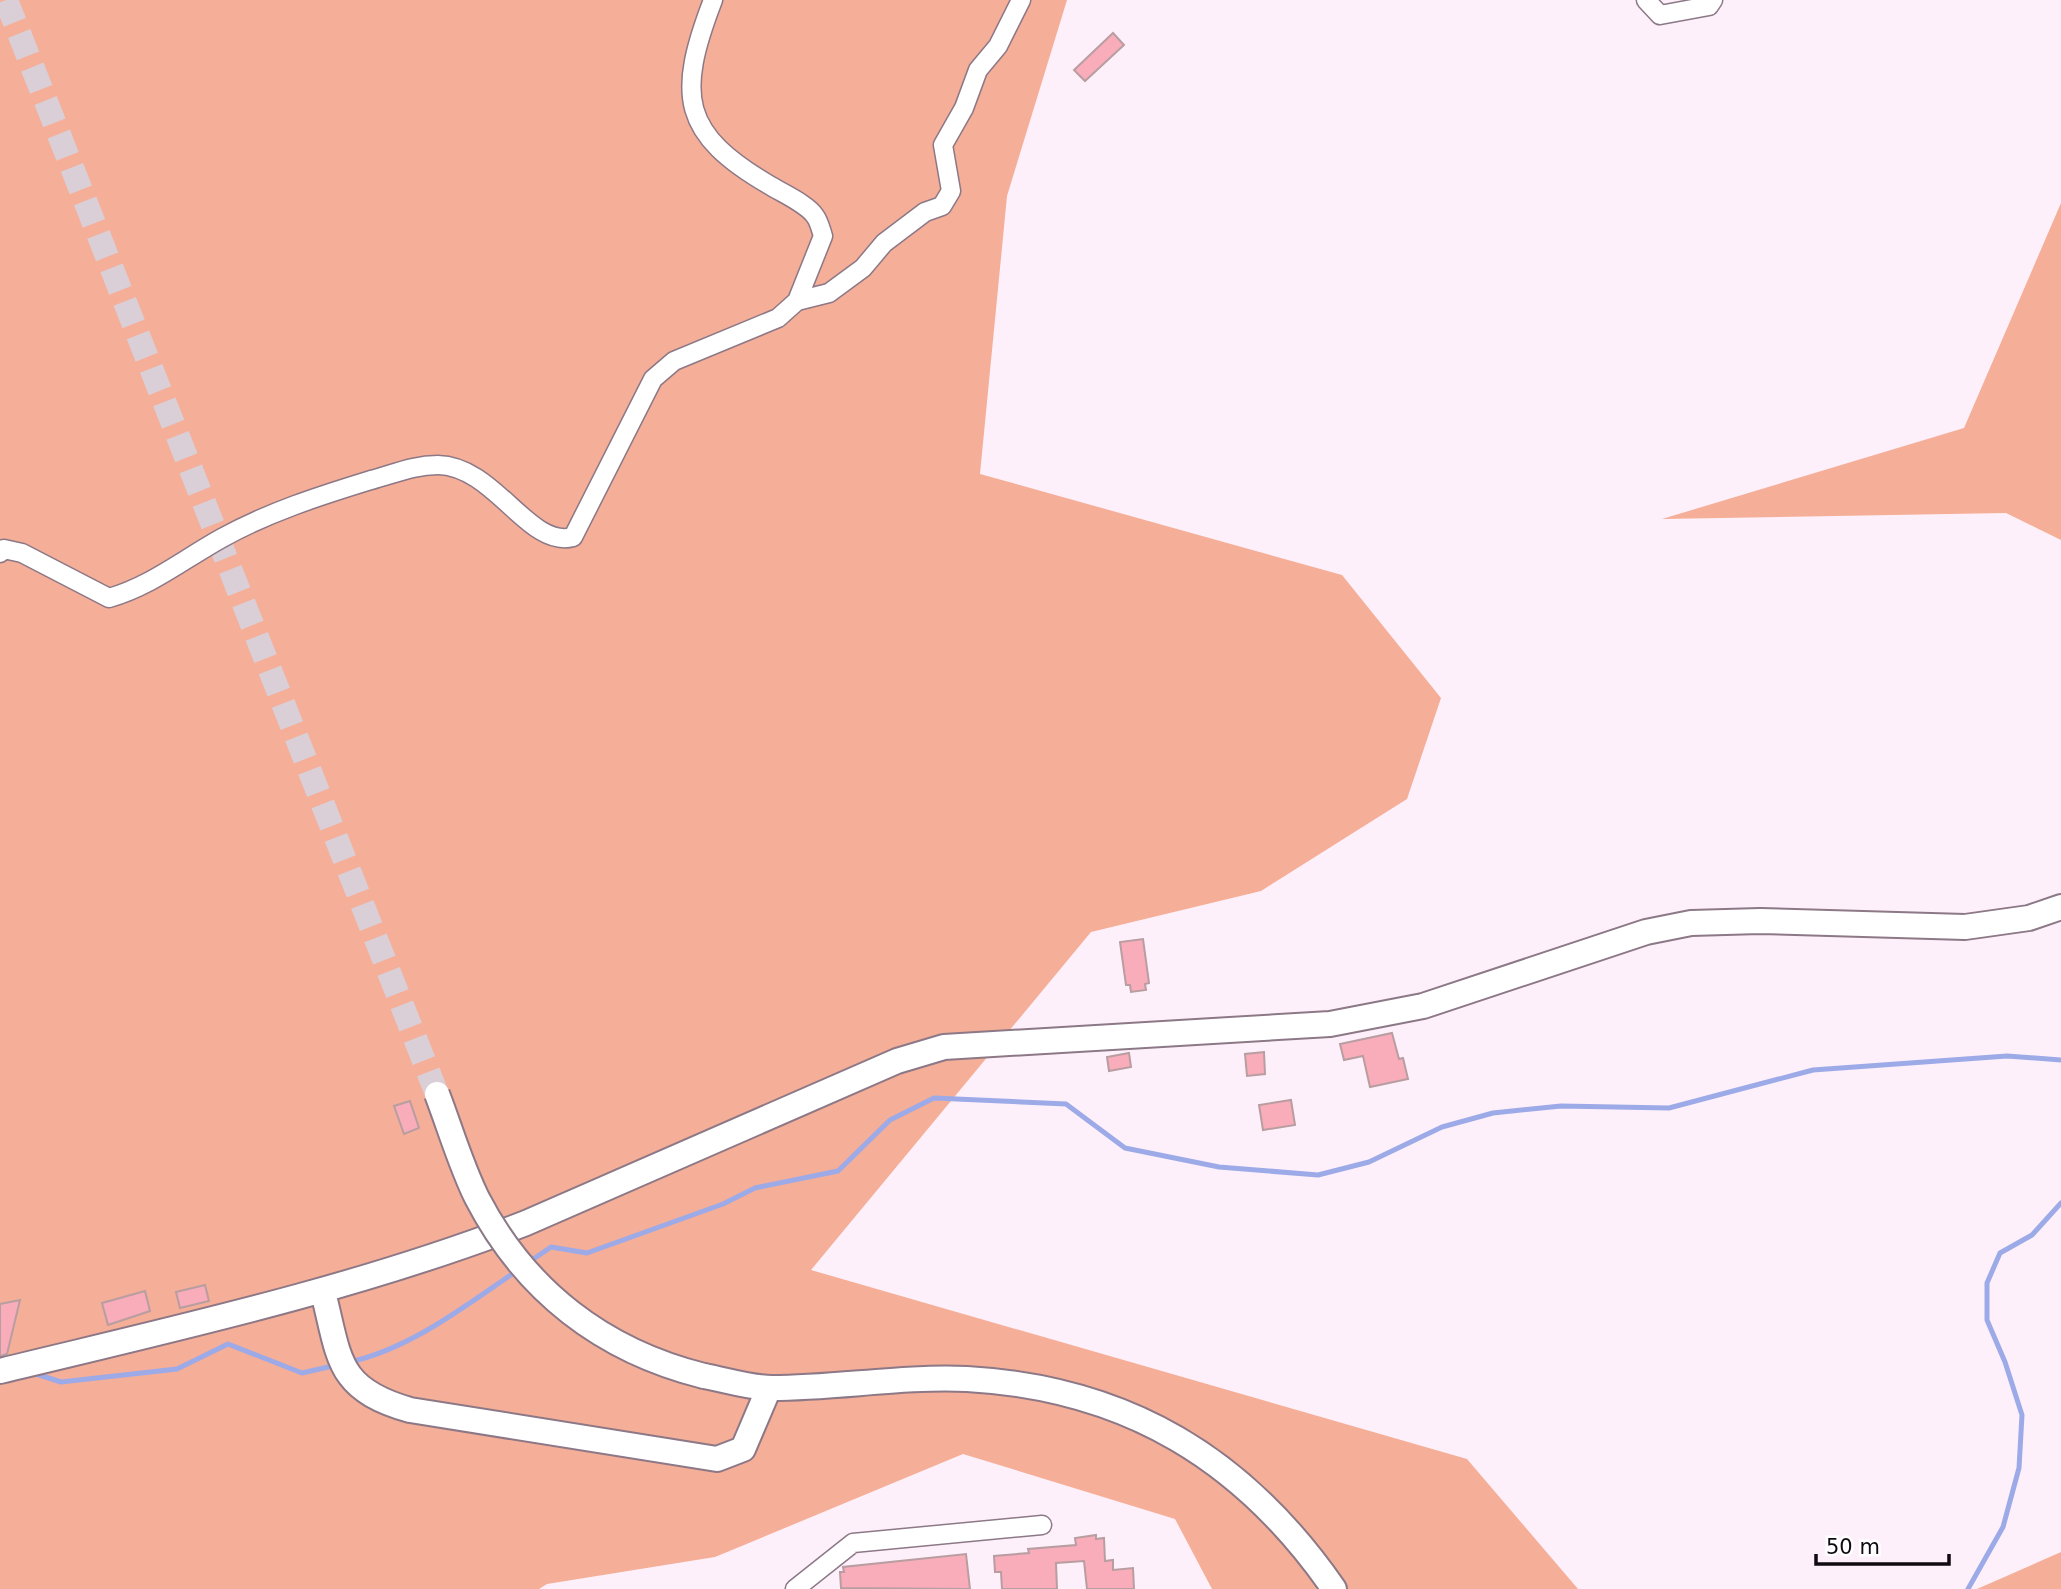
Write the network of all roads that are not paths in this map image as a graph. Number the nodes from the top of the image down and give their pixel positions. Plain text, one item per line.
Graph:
1 (713, 0) edge
2 (1021, 0) edge
3 (1646, 0) edge
4 (1713, 0) edge
5 (797, 301) junction
6 (0, 553) edge
7 (2061, 907) edge
8 (437, 1094) tunnel mouth
9 (323, 1292) junction
10 (0, 1371) edge
11 (769, 1388) junction
12 (1042, 1525) dead end
13 (795, 1589) edge
14 (1334, 1589) edge

1 - 5 street
2 - 5 street
3 - 4 street
5 - 6 street
7 - 9 street
8 - 11 street, bridge
9 - 10 street
9 - 11 street
11 - 14 street
12 - 13 street

